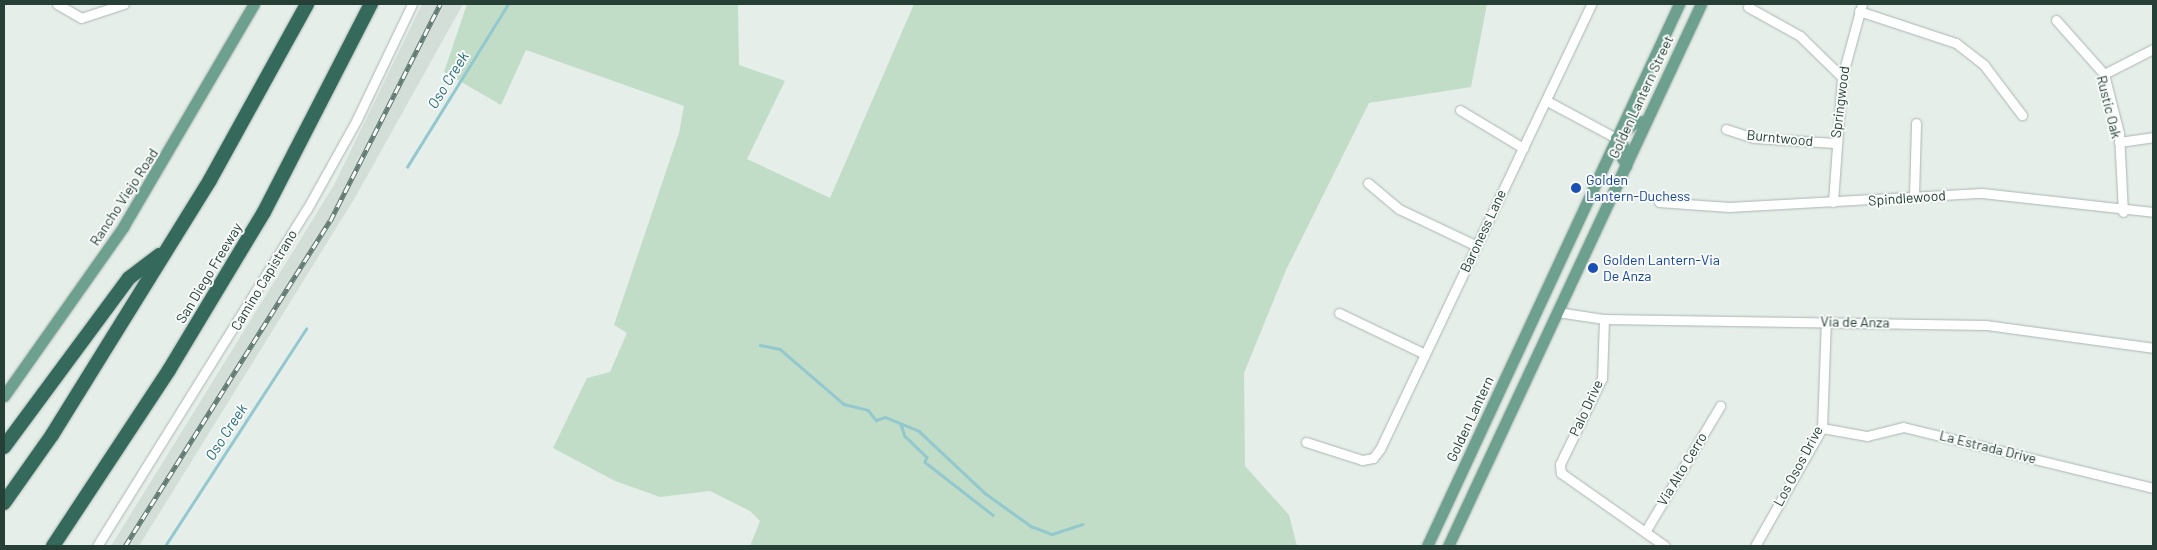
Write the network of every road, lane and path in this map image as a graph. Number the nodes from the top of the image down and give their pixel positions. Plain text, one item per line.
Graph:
1 (57, 4) edge
2 (124, 4) edge
3 (254, 4) edge
4 (307, 4) edge
5 (371, 4) edge
6 (412, 4) edge
7 (1591, 4) edge
8 (1680, 4) edge
9 (1701, 4) edge
10 (1748, 7) dead end
11 (1861, 7) edge
12 (2056, 20) dead end
13 (2153, 49) edge
14 (2104, 74) junction
15 (1842, 77) junction
16 (1547, 101) junction
17 (1460, 110) dead end
18 (2022, 115) dead end
19 (1647, 120) junction
20 (1916, 123) dead end
21 (1726, 130) dead end
22 (2153, 137) edge
23 (1616, 138) junction
24 (2119, 142) junction
25 (1835, 143) junction
26 (1523, 148) junction
27 (1626, 165) junction
28 (1368, 183) dead end
29 (1914, 196) junction
30 (1659, 202) dead end
31 (1833, 202) junction
32 (2123, 212) junction
33 (2153, 212) edge
34 (1477, 246) junction
35 (167, 249) junction
36 (1547, 288) junction
37 (1539, 305) joint
38 (1557, 312) junction
39 (1339, 313) dead end
40 (1604, 319) junction
41 (1826, 321) junction
42 (1530, 328) junction
43 (2153, 348) edge
44 (1425, 354) junction
45 (4, 396) edge
46 (1720, 406) dead end
47 (1822, 428) junction
48 (1306, 442) dead end
49 (4, 447) edge
50 (2153, 488) edge
51 (1449, 497) junction
52 (4, 503) edge
53 (72, 520) junction
54 (1644, 532) junction
55 (53, 546) edge
56 (58, 546) edge
57 (98, 546) edge
58 (1427, 546) edge
59 (1435, 546) edge
60 (1448, 546) edge
61 (1665, 546) edge
62 (1755, 546) edge

1 - 2 street
3 - 45 main road, Rancho Viejo Road
4 - 35 highway
5 - 53 highway, San Diego Freeway
6 - 57 street, Camino Capistrano
7 - 16 street, Baroness Lane
8 - 23 main road, Golden Lantern Street
9 - 19 main road, Golden Lantern Street
10 - 15 street
11 - 15 street, Springwood
11 - 18 street
12 - 14 street, Rustic Oak
13 - 14 street
14 - 24 street, Rustic Oak
15 - 25 street, Springwood
16 - 23 street
16 - 26 street, Baroness Lane
17 - 26 street
19 - 23 main road
19 - 27 main road, Golden Lantern Street
20 - 29 street
21 - 25 street, Burntwood
22 - 24 street
23 - 27 main road
23 - 36 main road, Golden Lantern Street
24 - 32 street, Rustic Oak
25 - 31 street, Springwood
26 - 34 street, Baroness Lane
27 - 38 main road, Golden Lantern Street
28 - 34 street
29 - 31 street, Spindlewood
29 - 32 street, Spindlewood
30 - 31 street, Spindlewood
32 - 33 street, Spindlewood
34 - 44 street, Baroness Lane
35 - 49 highway
35 - 52 highway
36 - 37 main road, Golden Lantern Street
36 - 38 main road
37 - 42 main road, Golden Lantern
38 - 40 street, Via de Anza
38 - 42 main road
38 - 60 main road
39 - 44 street
40 - 41 street, Via de Anza
40 - 54 street, Palo Drive
41 - 43 street, Via de Anza
41 - 47 street, Los Osos Drive
42 - 51 main road, Golden Lantern
44 - 48 street, Baroness Lane
46 - 54 street, Via Alto Cerro
47 - 50 street, La Estrada Drive
47 - 62 street, Los Osos Drive
51 - 58 main road, Golden Lantern
51 - 59 main road
53 - 55 highway, San Diego Freeway
53 - 56 highway
54 - 61 street

